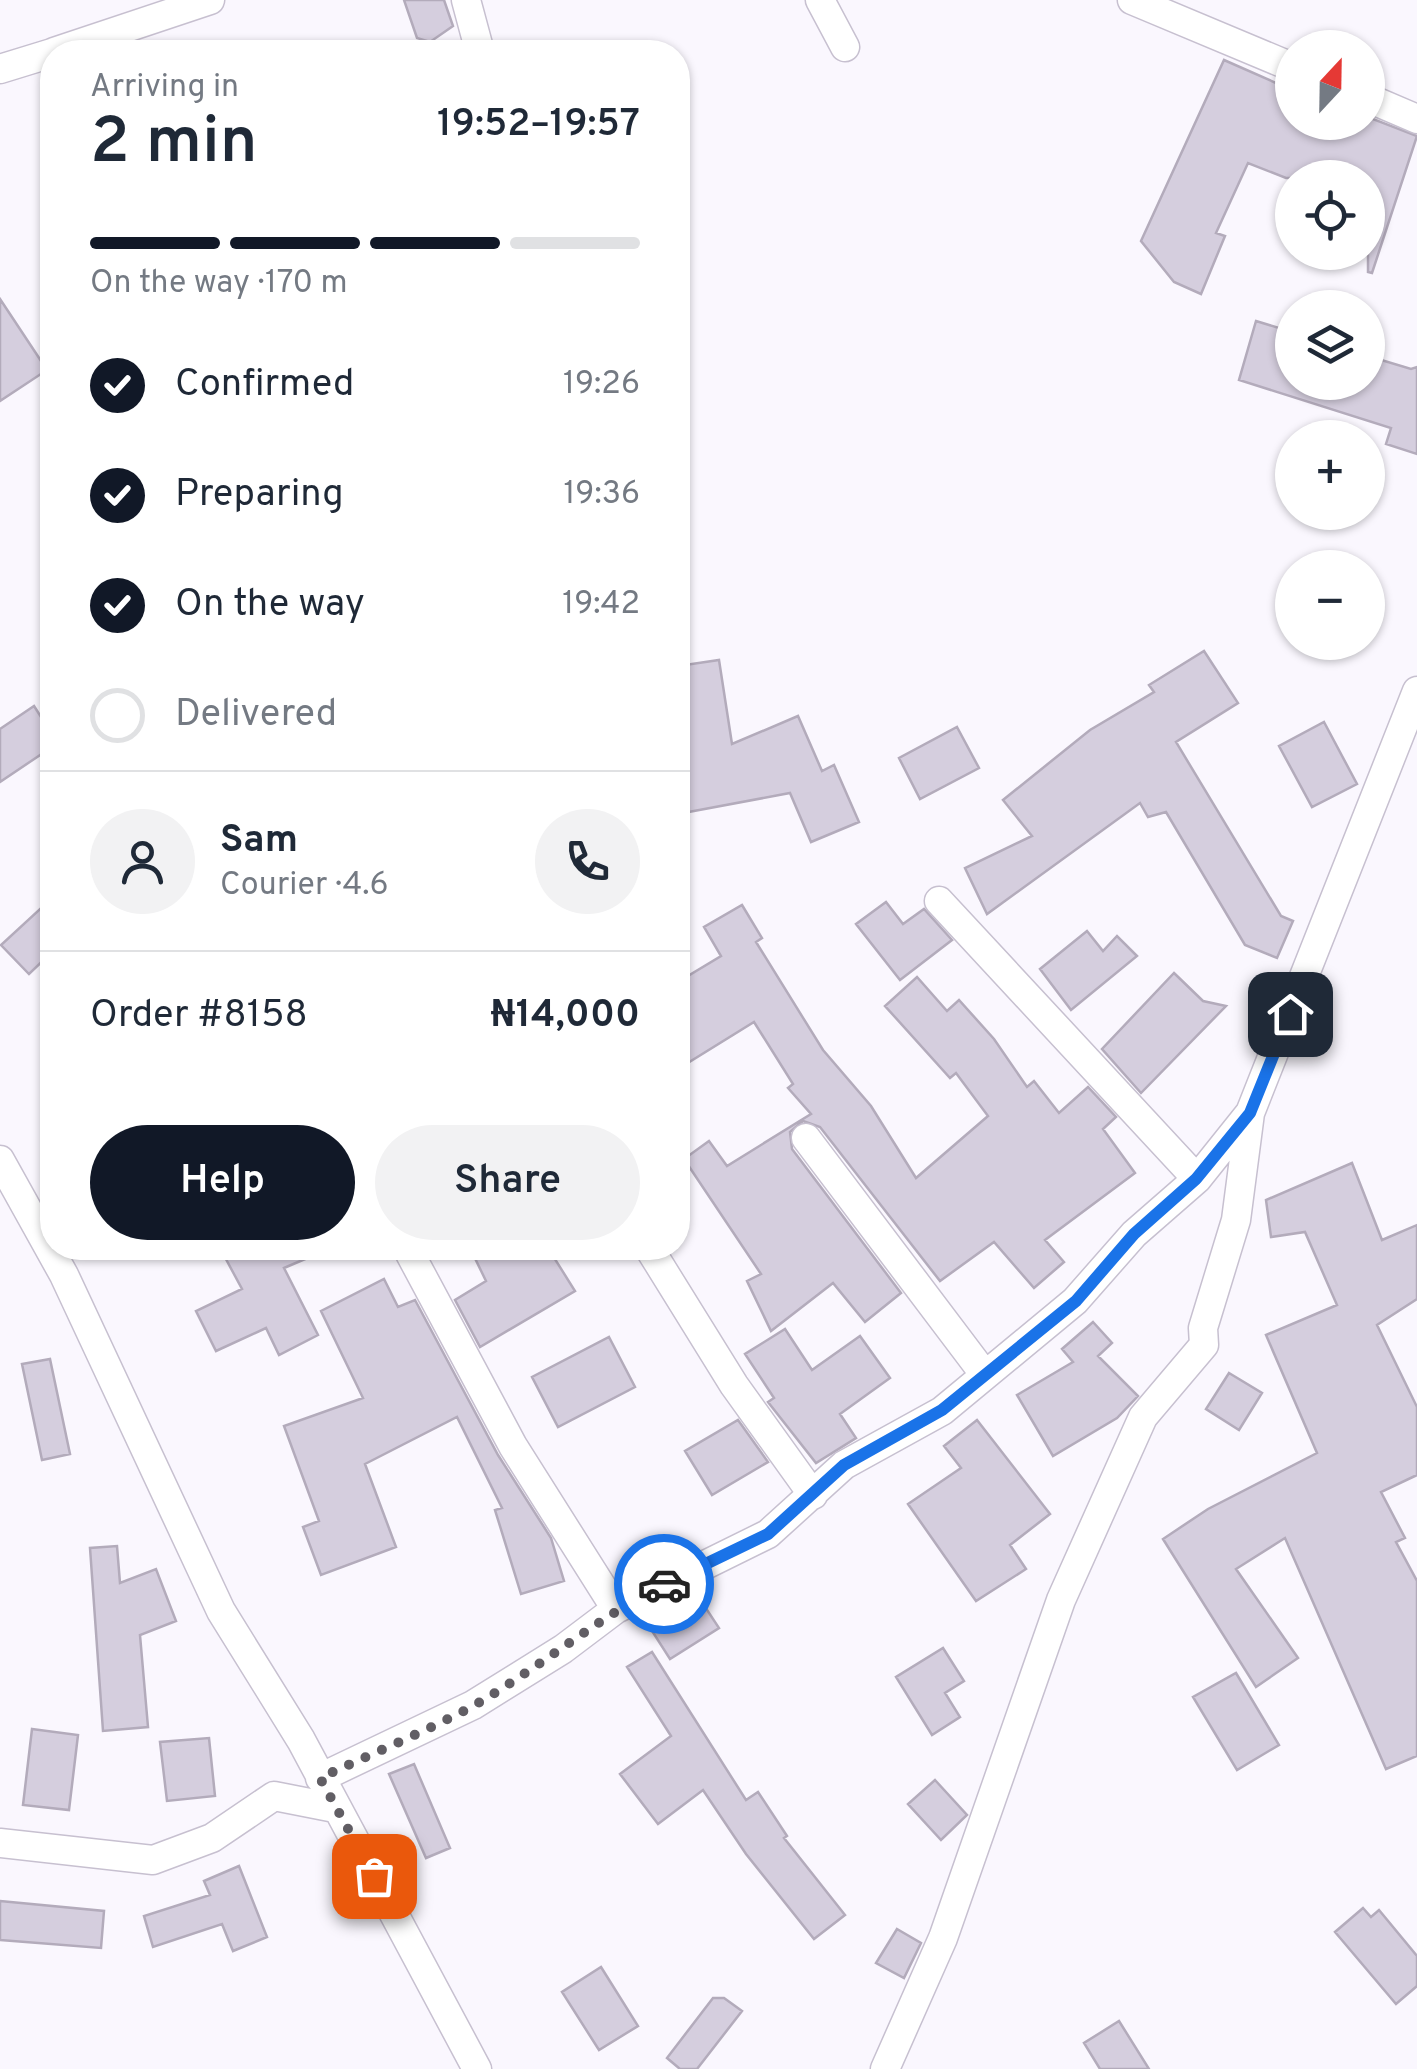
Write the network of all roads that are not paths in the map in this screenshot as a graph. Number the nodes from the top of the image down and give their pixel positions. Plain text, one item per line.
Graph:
1 (210, 0) edge
2 (466, 0) edge
3 (820, 0) edge
4 (1132, 0) edge
5 (92, 40) edge
6 (477, 40) edge
7 (845, 46) dead end
8 (40, 57) edge
9 (1275, 60) edge
10 (0, 70) edge
11 (1385, 105) edge
12 (1417, 119) edge
13 (1417, 691) edge
14 (939, 901) dead end
15 (1250, 1113) junction
16 (806, 1138) dead end
17 (0, 1160) edge
18 (1196, 1179) junction
19 (40, 1232) edge
20 (56, 1260) edge
21 (412, 1260) edge
22 (656, 1260) edge
23 (985, 1375) junction
24 (813, 1495) junction
25 (616, 1609) junction
26 (320, 1778) junction
27 (336, 1808) junction
28 (0, 1843) edge
29 (478, 2069) edge
30 (885, 2069) edge

1 - 5 street
2 - 6 street
3 - 7 street
4 - 9 street
8 - 10 street
11 - 12 street
13 - 15 street
14 - 18 street
15 - 18 street
15 - 30 street
16 - 23 street
17 - 19 street
18 - 23 street
20 - 26 street
21 - 25 street
22 - 24 street
23 - 24 street
24 - 25 street
25 - 26 street
26 - 27 street
27 - 28 street
27 - 29 street

